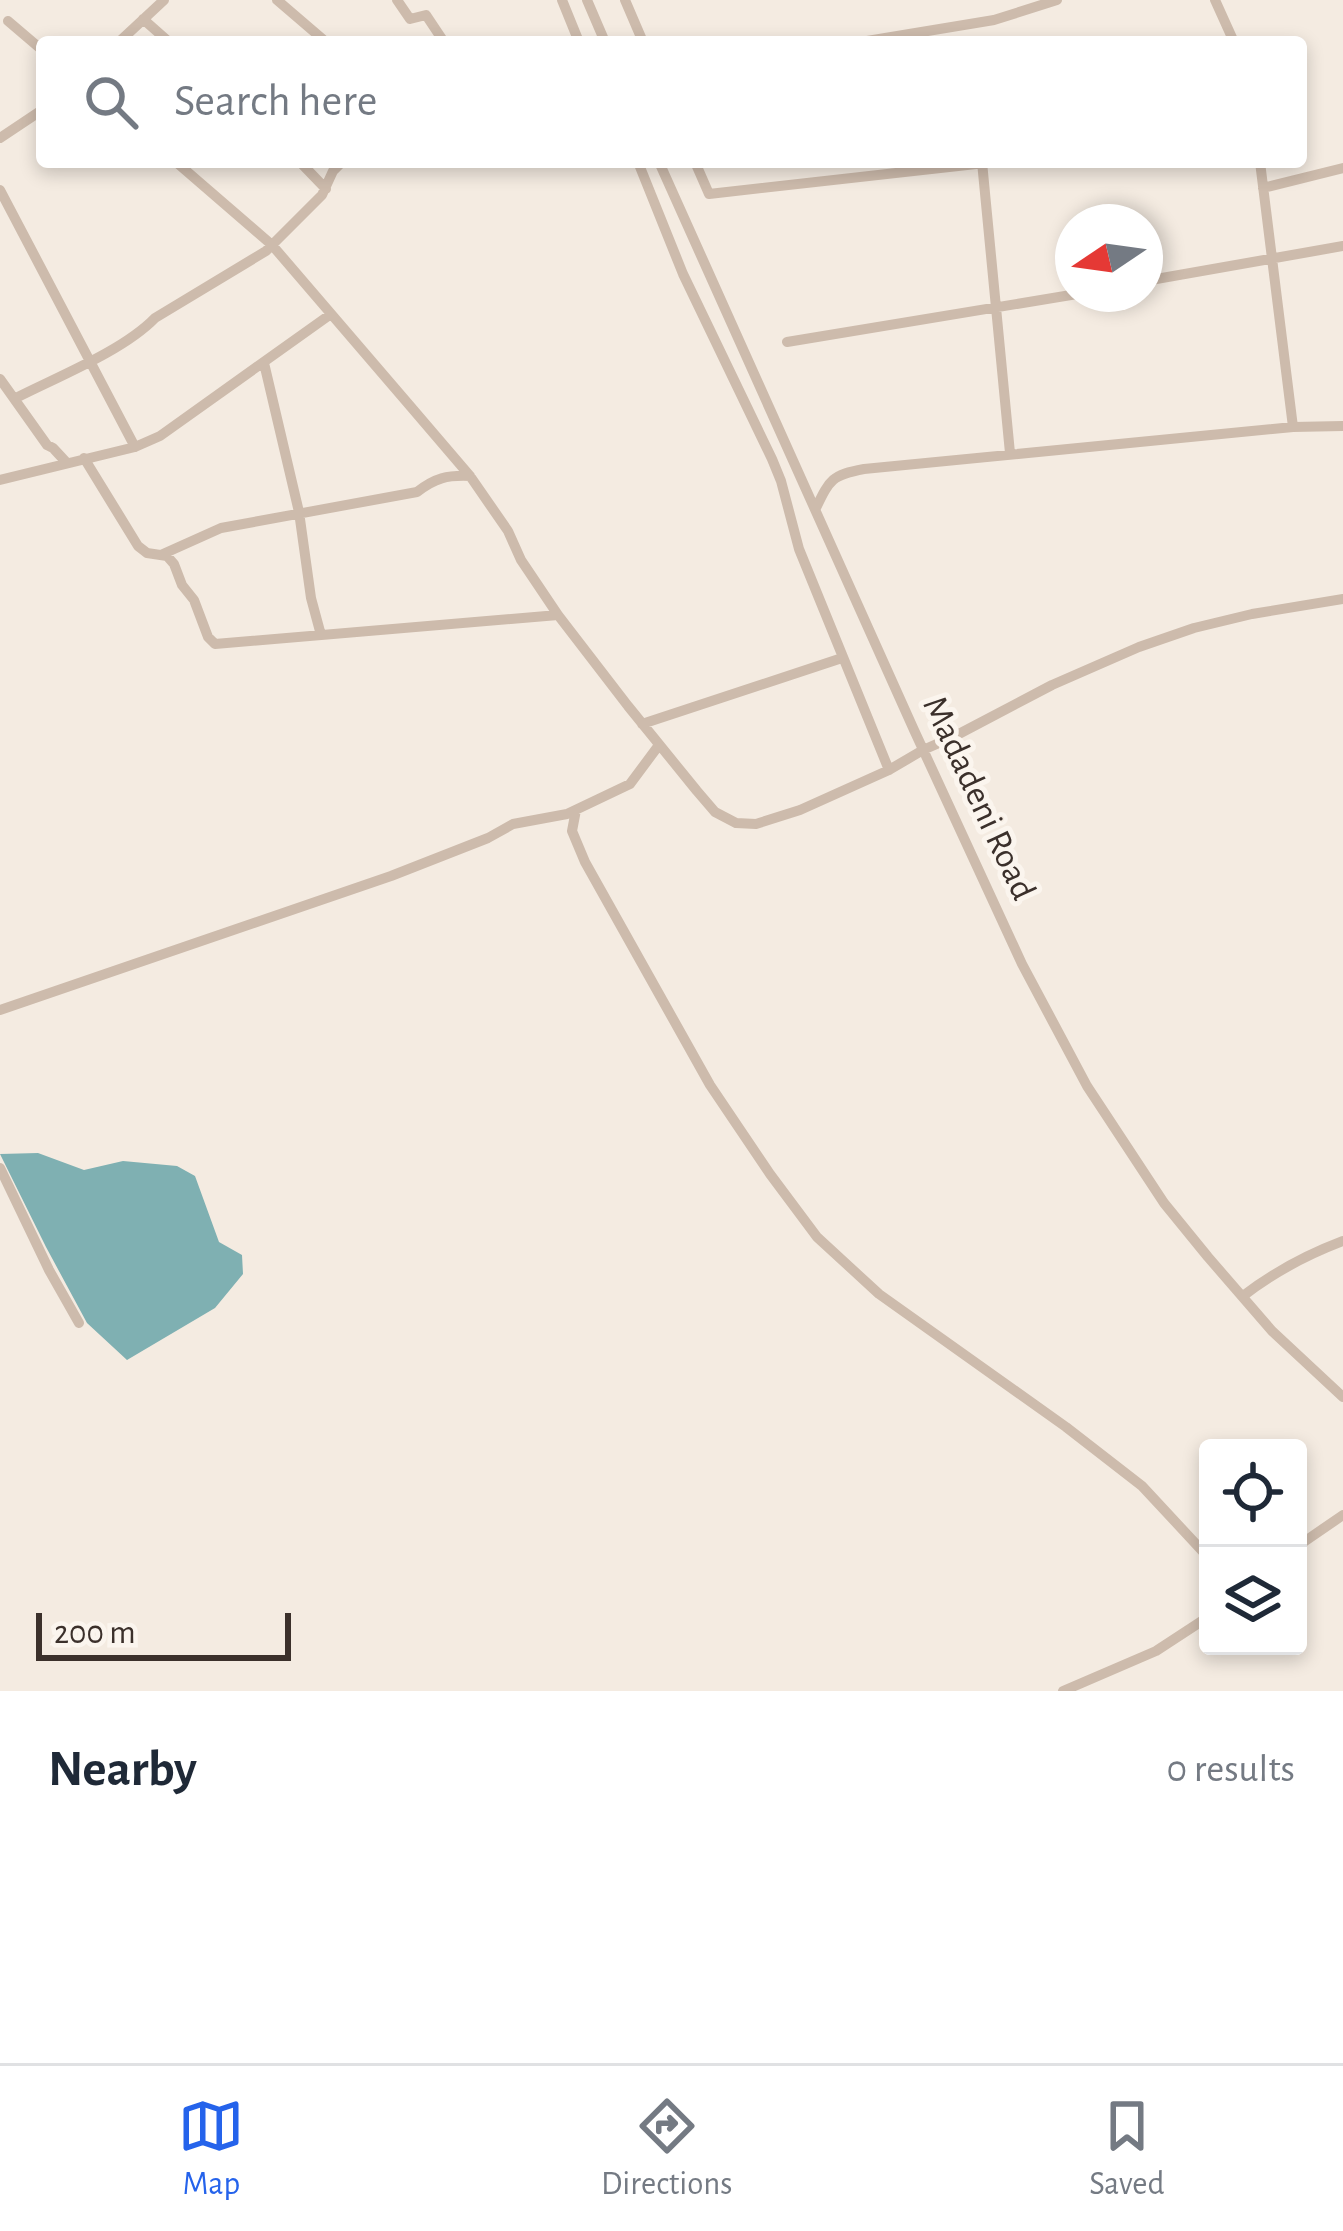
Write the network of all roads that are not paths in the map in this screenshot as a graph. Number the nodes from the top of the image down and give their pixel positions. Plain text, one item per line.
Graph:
1 (164, 0) edge
2 (277, 0) edge
3 (397, 0) edge
4 (562, 0) edge
5 (587, 0) edge
6 (625, 0) edge
7 (1057, 0) edge
8 (1215, 0) edge
9 (1015, 7) edge
10 (143, 20) junction
11 (8, 21) dead end
12 (967, 26) junction
13 (126, 36) edge
14 (162, 36) edge
15 (319, 36) edge
16 (440, 36) edge
17 (577, 36) edge
18 (602, 36) edge
19 (640, 36) edge
20 (901, 36) edge
21 (968, 36) edge
22 (1231, 36) edge
23 (36, 45) edge
24 (36, 114) edge
25 (0, 138) edge
26 (183, 168) edge
27 (306, 168) edge
28 (336, 168) edge
29 (640, 168) edge
30 (662, 168) edge
31 (698, 168) edge
32 (925, 168) edge
33 (986, 168) edge
34 (1261, 168) edge
35 (1343, 168) edge
36 (1263, 188) junction
37 (326, 189) junction
38 (0, 190) edge
39 (272, 245) junction
40 (1343, 246) edge
41 (1272, 257) junction
42 (1163, 278) edge
43 (1055, 297) edge
44 (996, 306) junction
45 (331, 314) junction
46 (787, 342) dead end
47 (90, 361) junction
48 (264, 363) junction
49 (0, 379) edge
50 (16, 398) junction
51 (1343, 426) edge
52 (1293, 427) junction
53 (135, 447) junction
54 (1010, 453) junction
55 (84, 458) junction
56 (66, 462) junction
57 (470, 476) junction
58 (0, 480) edge
59 (816, 508) junction
60 (299, 512) junction
61 (822, 522) junction
62 (793, 530) junction
63 (162, 554) junction
64 (1343, 599) edge
65 (557, 615) junction
66 (321, 634) junction
67 (842, 658) junction
68 (642, 724) junction
69 (659, 745) junction
70 (923, 750) junction
71 (889, 770) junction
72 (576, 810) junction
73 (0, 1010) edge
74 (0, 1168) edge
75 (1343, 1241) edge
76 (1243, 1297) junction
77 (79, 1324) dead end
78 (1341, 1390) edge
79 (1343, 1515) edge
80 (1307, 1540) edge
81 (1199, 1547) edge
82 (1199, 1623) edge
83 (1063, 1691) edge

1 - 10 street
2 - 15 street
3 - 16 street
4 - 17 street
5 - 18 street
6 - 19 street
7 - 9 street
8 - 22 street
9 - 12 street
10 - 13 street
10 - 14 street
11 - 23 street
12 - 20 street
12 - 21 street
24 - 25 street
26 - 39 street
27 - 37 street
28 - 37 street
29 - 62 street
30 - 59 street, Madadeni Road
31 - 32 street
33 - 44 street
34 - 36 street
35 - 36 street
36 - 41 street
37 - 39 street
38 - 47 street
39 - 45 street
39 - 47 street
40 - 41 street
41 - 42 street
41 - 52 street
43 - 44 street
44 - 46 street
44 - 54 street
45 - 48 street
45 - 57 street
47 - 50 street
47 - 53 street
48 - 53 street
48 - 60 street
49 - 50 street
50 - 56 street
51 - 52 street
52 - 54 street
53 - 55 street
54 - 59 street
55 - 56 street
55 - 63 street
56 - 58 street
57 - 60 street
57 - 65 street
59 - 61 street, Madadeni Road
60 - 63 street
60 - 66 street
61 - 62 street
61 - 70 street, Madadeni Road
62 - 67 street
63 - 66 street
64 - 70 street
65 - 66 street
65 - 68 street
67 - 68 street
67 - 71 street
68 - 69 street
69 - 71 street
69 - 72 street
70 - 71 street
70 - 76 street, Madadeni Road
72 - 73 street
72 - 81 street
74 - 77 street
75 - 76 street
76 - 78 street, Madadeni Road
79 - 80 street
82 - 83 street

